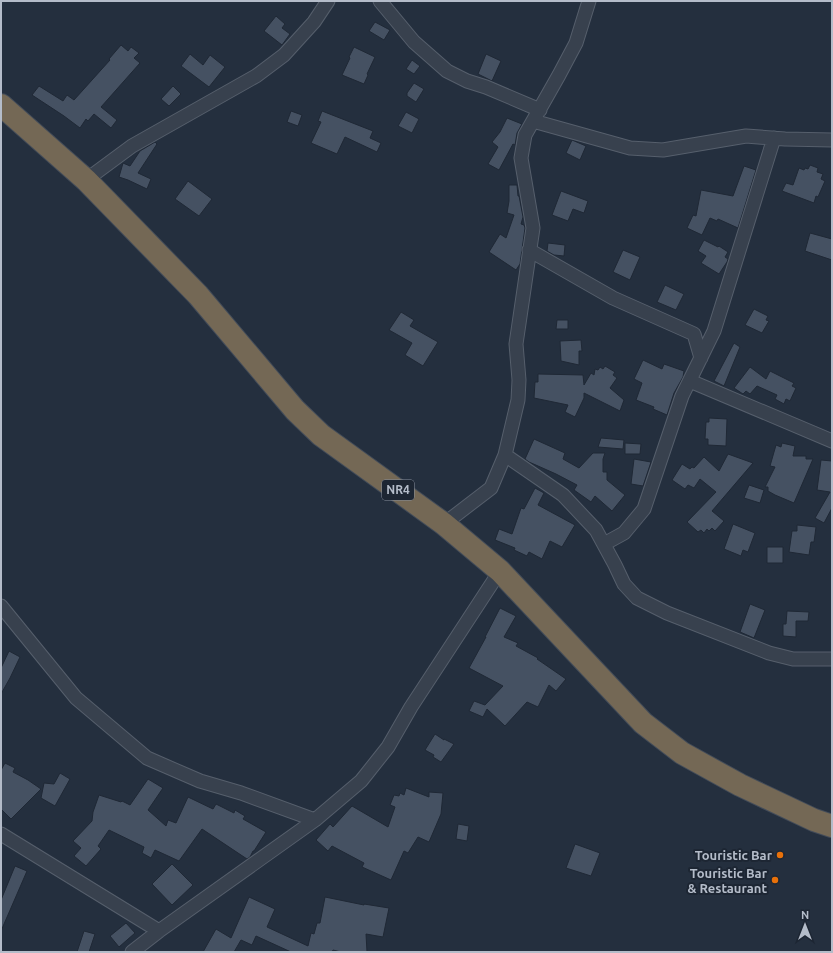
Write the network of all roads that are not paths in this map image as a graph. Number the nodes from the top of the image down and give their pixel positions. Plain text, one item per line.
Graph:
1 (328, 1) edge
2 (380, 1) edge
3 (589, 1) edge
4 (1, 105) edge
5 (540, 110) junction
6 (533, 121) junction
7 (774, 138) junction
8 (832, 140) edge
9 (86, 180) junction
10 (530, 250) junction
11 (701, 358) junction
12 (690, 381) junction
13 (832, 441) edge
14 (505, 455) junction
15 (444, 524) junction
16 (604, 544) junction
17 (500, 571) junction
18 (1, 606) edge
19 (832, 659) edge
20 (315, 820) junction
21 (832, 826) edge
22 (1, 834) edge
23 (159, 931) junction
24 (132, 952) edge

1 - 9 street
2 - 5 street
3 - 5 street
4 - 9 highway, NR4
5 - 6 street
6 - 7 street
6 - 10 street
7 - 8 street
7 - 11 street
9 - 15 highway, NR4
10 - 11 street
10 - 14 street
11 - 12 street
12 - 13 street
12 - 16 street
14 - 15 street
14 - 16 street
15 - 17 highway, NR4
16 - 19 street
17 - 20 street
17 - 21 highway, NR4
18 - 20 street
20 - 23 street
22 - 23 street
23 - 24 street

